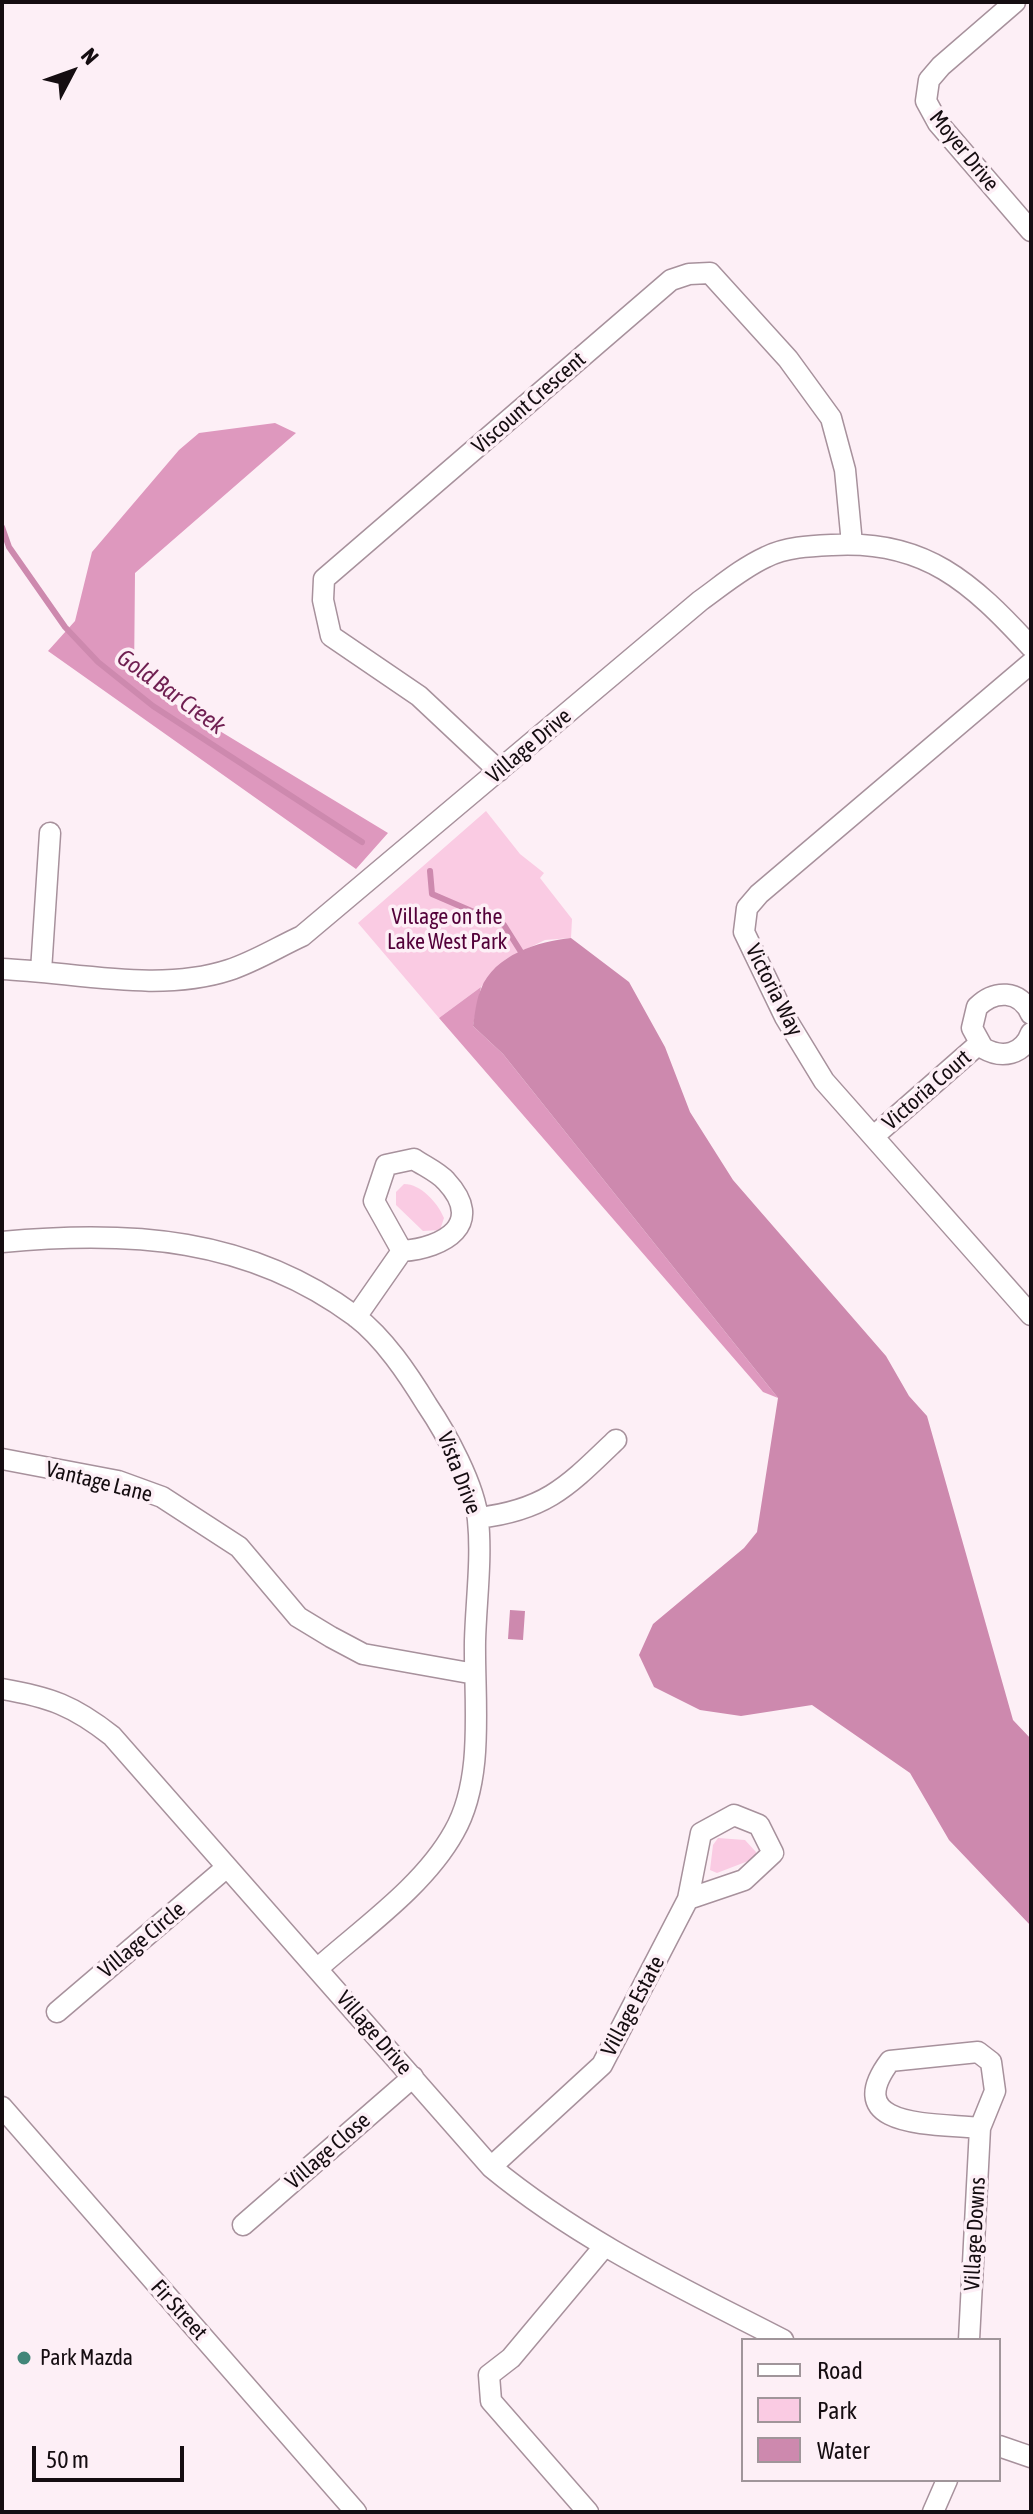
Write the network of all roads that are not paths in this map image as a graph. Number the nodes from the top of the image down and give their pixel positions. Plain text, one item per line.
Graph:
1 (1015, 2) edge
2 (1031, 231) edge
3 (852, 544) junction
4 (1031, 647) edge
5 (1031, 663) edge
6 (499, 771) junction
7 (50, 833) dead end
8 (2, 969) edge
9 (41, 971) junction
10 (1031, 1014) edge
11 (1031, 1033) edge
12 (980, 1043) junction
13 (874, 1136) junction
14 (2, 1242) edge
15 (402, 1251) junction
16 (1031, 1315) edge
17 (356, 1317) junction
18 (616, 1440) dead end
19 (2, 1459) edge
20 (478, 1518) junction
21 (475, 1674) junction
22 (2, 1689) edge
23 (227, 1867) junction
24 (688, 1899) junction
25 (317, 1969) junction
26 (57, 2012) dead end
27 (413, 2077) junction
28 (2, 2107) edge
29 (980, 2128) junction
30 (491, 2167) junction
31 (243, 2225) dead end
32 (603, 2248) junction
33 (779, 2338) edge
34 (969, 2338) edge
35 (1001, 2447) edge
36 (1031, 2457) edge
37 (946, 2482) edge
38 (356, 2512) edge
39 (588, 2512) edge
40 (933, 2512) edge

1 - 2 street, Moyer Drive
3 - 4 street, Village Drive
3 - 6 street, Village Drive
3 - 6 street, Viscount Crescent
5 - 13 street, Victoria Way
6 - 9 street, Village Drive
7 - 9 street
8 - 9 street, Village Drive
10 - 12 street, Victoria Court
11 - 12 street, Victoria Court
12 - 13 street, Victoria Court
13 - 16 street, Victoria Way
14 - 17 street, Vista Drive
15 - 15 street
15 - 17 street
17 - 20 street, Vista Drive
18 - 20 street
19 - 21 street, Vantage Lane
20 - 21 street, Vista Drive
21 - 25 street, Vista Drive
22 - 23 street, Village Drive
23 - 25 street, Village Drive
23 - 26 street, Village Circle
24 - 24 street, Village Estate
24 - 30 street, Village Estate
25 - 27 street, Village Drive
27 - 30 street, Village Drive
27 - 31 street, Village Close
28 - 38 street, Fir Street
29 - 29 street, Village Downs
29 - 34 street, Village Downs
30 - 32 street, Village Drive
32 - 33 street, Village Drive
32 - 39 street
35 - 36 street
37 - 40 street

